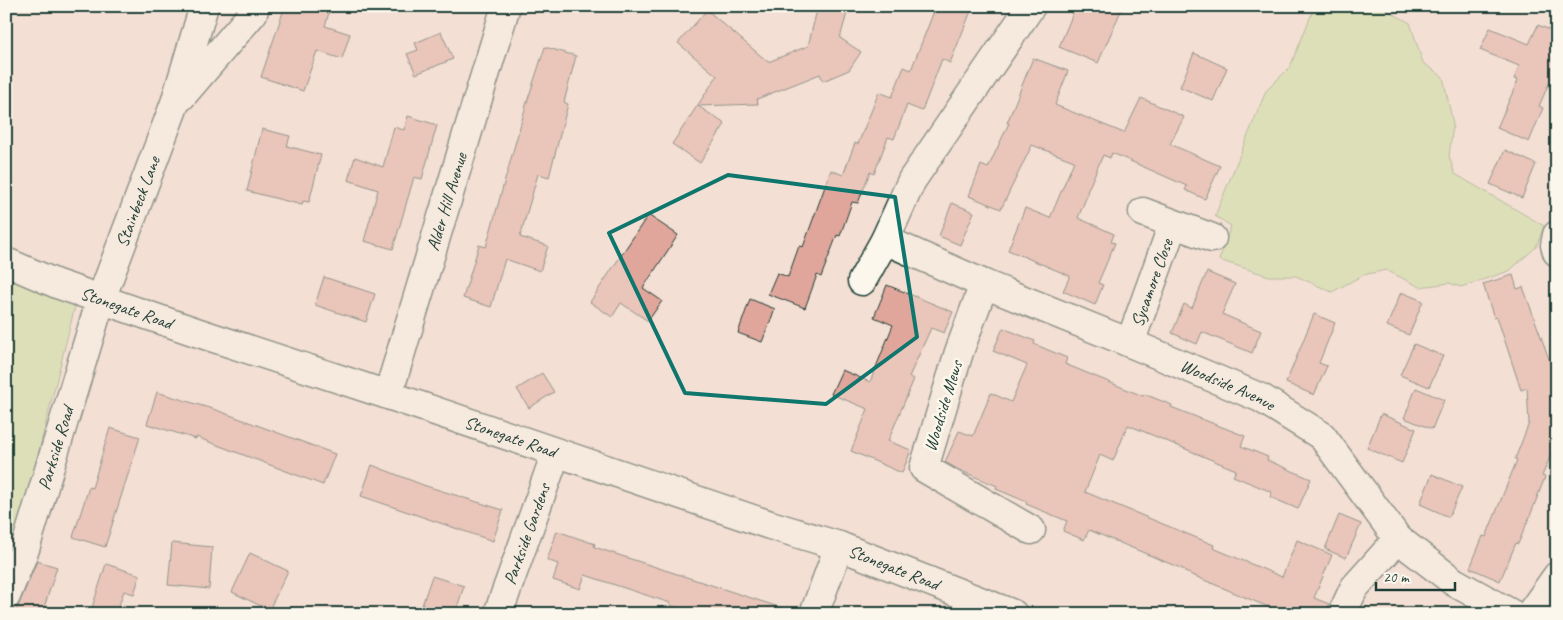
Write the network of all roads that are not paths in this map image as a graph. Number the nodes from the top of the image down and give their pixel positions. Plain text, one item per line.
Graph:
1 (204, 6) edge
2 (255, 6) edge
3 (506, 6) edge
4 (1031, 6) edge
5 (175, 104) junction
6 (1143, 212) dead end
7 (1173, 224) junction
8 (1557, 235) edge
9 (1212, 238) dead end
10 (885, 240) junction
11 (1557, 252) edge
12 (6, 262) edge
13 (862, 281) dead end
14 (984, 284) junction
15 (101, 299) junction
16 (1130, 343) junction
17 (388, 395) junction
18 (556, 454) junction
19 (1031, 530) dead end
20 (1398, 539) junction
21 (839, 546) junction
22 (1557, 576) edge
23 (6, 596) edge
24 (498, 614) edge
25 (814, 614) edge
26 (1013, 614) edge
27 (1342, 614) edge
28 (1512, 614) edge
29 (1530, 614) edge

1 - 5 street, Stainbeck Lane
2 - 5 street, Stainbeck Lane
3 - 17 street, Alder Hill Avenue
4 - 10 street
5 - 15 street, Stainbeck Lane
6 - 7 street, Sycamore Close
7 - 9 street, Sycamore Close
7 - 16 street, Sycamore Close
8 - 11 street
10 - 13 street
10 - 14 street, Woodside Avenue
12 - 15 street, Stonegate Road
14 - 16 street, Woodside Avenue
14 - 19 street, Woodside Mews
15 - 17 street, Stonegate Road
15 - 23 street, Parkside Road
16 - 20 street, Woodside Avenue
17 - 18 street, Stonegate Road
18 - 21 street, Stonegate Road
18 - 24 street, Parkside Gardens
20 - 27 street
20 - 28 street, Woodside Avenue
21 - 25 street
21 - 26 street, Stonegate Road
22 - 29 street

